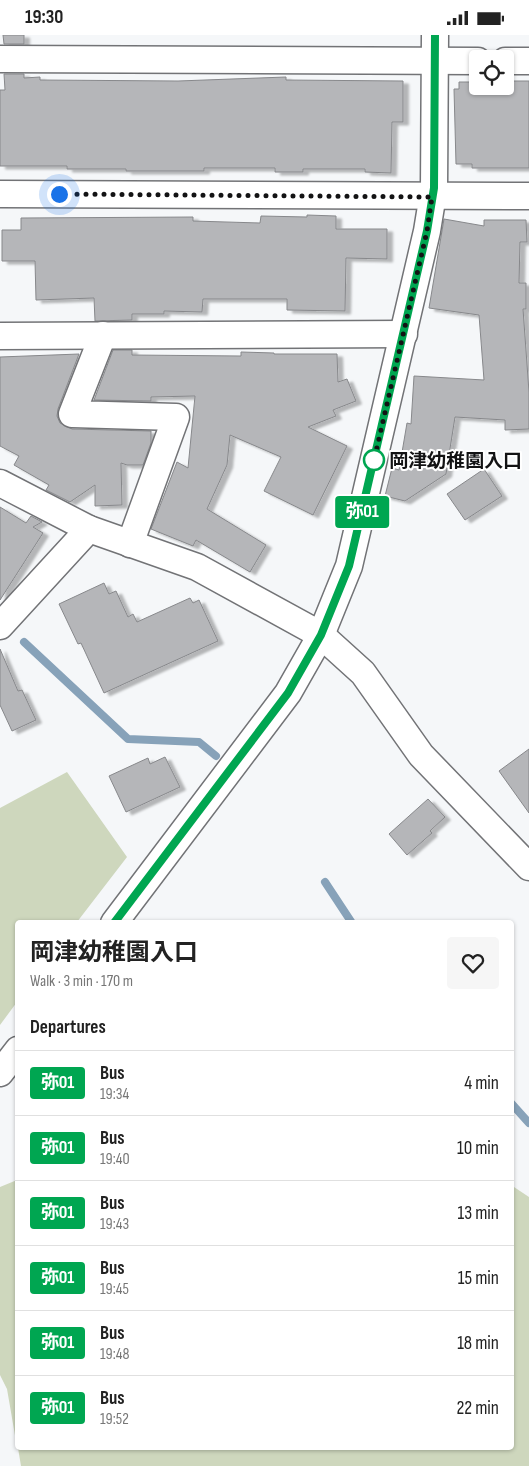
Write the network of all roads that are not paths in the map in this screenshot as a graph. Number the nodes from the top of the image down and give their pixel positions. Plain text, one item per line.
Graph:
1 (435, 35) edge
2 (0, 59) edge
3 (435, 61) junction
4 (469, 61) edge
5 (514, 61) edge
6 (529, 61) edge
7 (0, 194) edge
8 (529, 196) edge
9 (432, 197) junction
10 (404, 334) junction
11 (103, 335) junction
12 (0, 336) edge
13 (0, 483) edge
14 (89, 529) junction
15 (130, 544) junction
16 (2, 621) edge
17 (321, 635) junction
18 (529, 867) edge
19 (116, 920) edge
20 (15, 1054) edge
21 (0, 1073) edge

1 - 3 street
2 - 3 street
3 - 4 street
3 - 9 street
5 - 6 street
7 - 9 street
8 - 9 street
9 - 10 street
10 - 11 street
10 - 17 street
11 - 12 street
11 - 15 street
13 - 14 street
14 - 15 street
14 - 16 street
15 - 17 street
17 - 18 street
17 - 19 street
20 - 21 street

